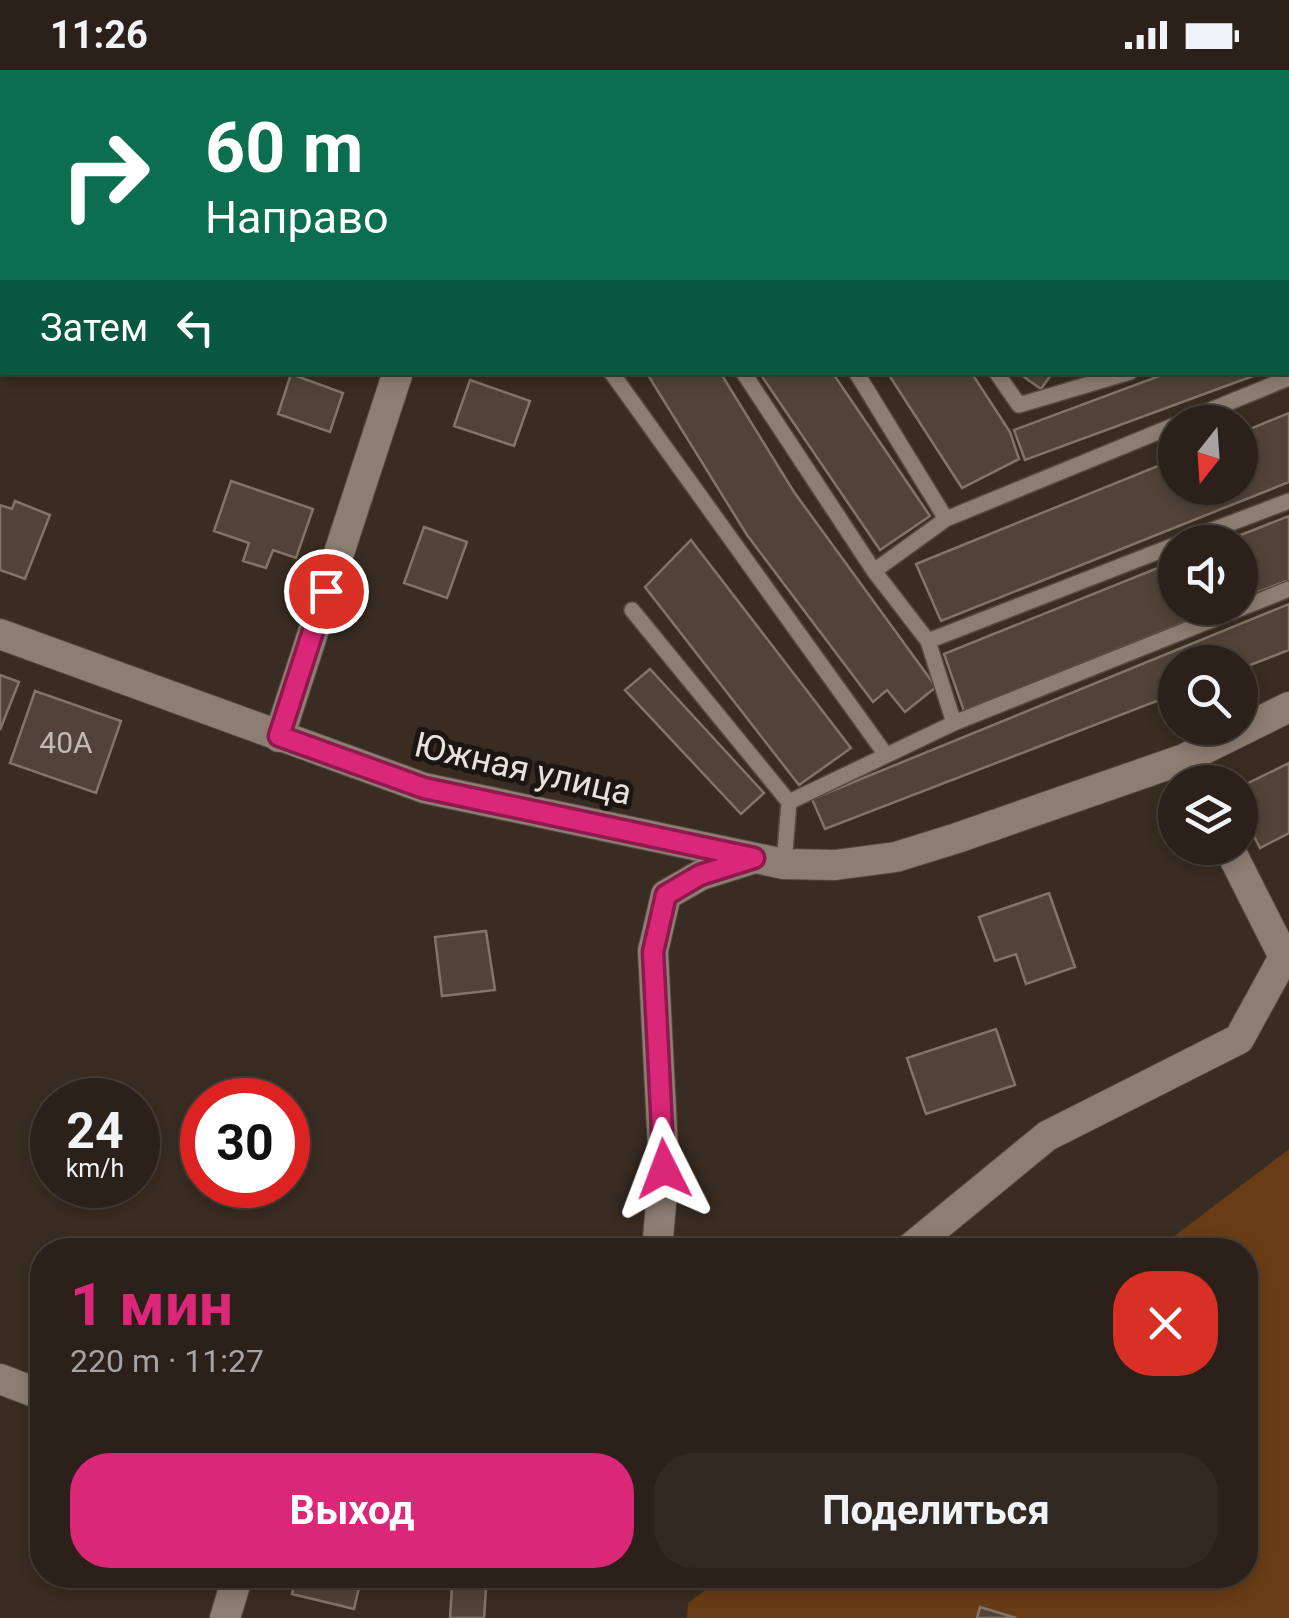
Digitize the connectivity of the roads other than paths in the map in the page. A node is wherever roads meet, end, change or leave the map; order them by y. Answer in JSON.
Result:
{"nodes":[{"id":1,"x":397,"y":375,"type":"edge"},
{"id":2,"x":613,"y":375,"type":"edge"},
{"id":3,"x":745,"y":375,"type":"edge"},
{"id":4,"x":858,"y":375,"type":"edge"},
{"id":5,"x":998,"y":375,"type":"edge"},
{"id":6,"x":1085,"y":375,"type":"edge"},
{"id":7,"x":1120,"y":375,"type":"edge"},
{"id":8,"x":1289,"y":378,"type":"edge"},
{"id":9,"x":1077,"y":388,"type":"junction"},
{"id":10,"x":1224,"y":405,"type":"edge"},
{"id":11,"x":1158,"y":432,"type":"edge"},
{"id":12,"x":1289,"y":500,"type":"edge"},
{"id":13,"x":946,"y":519,"type":"junction"},
{"id":14,"x":1226,"y":525,"type":"edge"},
{"id":15,"x":1158,"y":552,"type":"edge"},
{"id":16,"x":874,"y":571,"type":"junction"},
{"id":17,"x":1289,"y":589,"type":"edge"},
{"id":18,"x":632,"y":610,"type":"dead end"},
{"id":19,"x":0,"y":634,"type":"edge"},
{"id":20,"x":928,"y":641,"type":"junction"},
{"id":21,"x":1289,"y":706,"type":"edge"},
{"id":22,"x":954,"y":724,"type":"junction"},
{"id":23,"x":279,"y":736,"type":"junction"},
{"id":24,"x":886,"y":755,"type":"junction"},
{"id":25,"x":1199,"y":765,"type":"edge"},
{"id":26,"x":1158,"y":780,"type":"edge"},
{"id":27,"x":789,"y":802,"type":"junction"},
{"id":28,"x":769,"y":861,"type":"junction"},
{"id":29,"x":1237,"y":865,"type":"edge"},
{"id":30,"x":658,"y":1238,"type":"edge"},
{"id":31,"x":923,"y":1238,"type":"edge"},
{"id":32,"x":0,"y":1380,"type":"edge"},
{"id":33,"x":30,"y":1391,"type":"edge"},
{"id":34,"x":234,"y":1588,"type":"edge"},
{"id":35,"x":225,"y":1618,"type":"edge"}],
"edges":[{"from":1,"to":23,"type":"street"},
{"from":2,"to":24,"type":"lane"},
{"from":3,"to":16,"type":"lane"},
{"from":4,"to":13,"type":"lane"},
{"from":5,"to":9,"type":"lane"},
{"from":6,"to":9,"type":"lane"},
{"from":7,"to":9,"type":"lane"},
{"from":8,"to":10,"type":"lane"},
{"from":11,"to":13,"type":"lane"},
{"from":12,"to":14,"type":"lane"},
{"from":13,"to":16,"type":"lane"},
{"from":15,"to":20,"type":"lane"},
{"from":16,"to":20,"type":"lane"},
{"from":17,"to":22,"type":"lane"},
{"from":18,"to":27,"type":"lane"},
{"from":19,"to":23,"type":"street","name":"Южная улица"},
{"from":20,"to":22,"type":"lane"},
{"from":21,"to":25,"type":"street"},
{"from":22,"to":24,"type":"lane"},
{"from":23,"to":28,"type":"street","name":"Южная улица"},
{"from":24,"to":27,"type":"lane"},
{"from":26,"to":28,"type":"street"},
{"from":27,"to":28,"type":"lane"},
{"from":28,"to":30,"type":"street"},
{"from":29,"to":31,"type":"street"},
{"from":32,"to":33,"type":"street"},
{"from":34,"to":35,"type":"street"}]}
